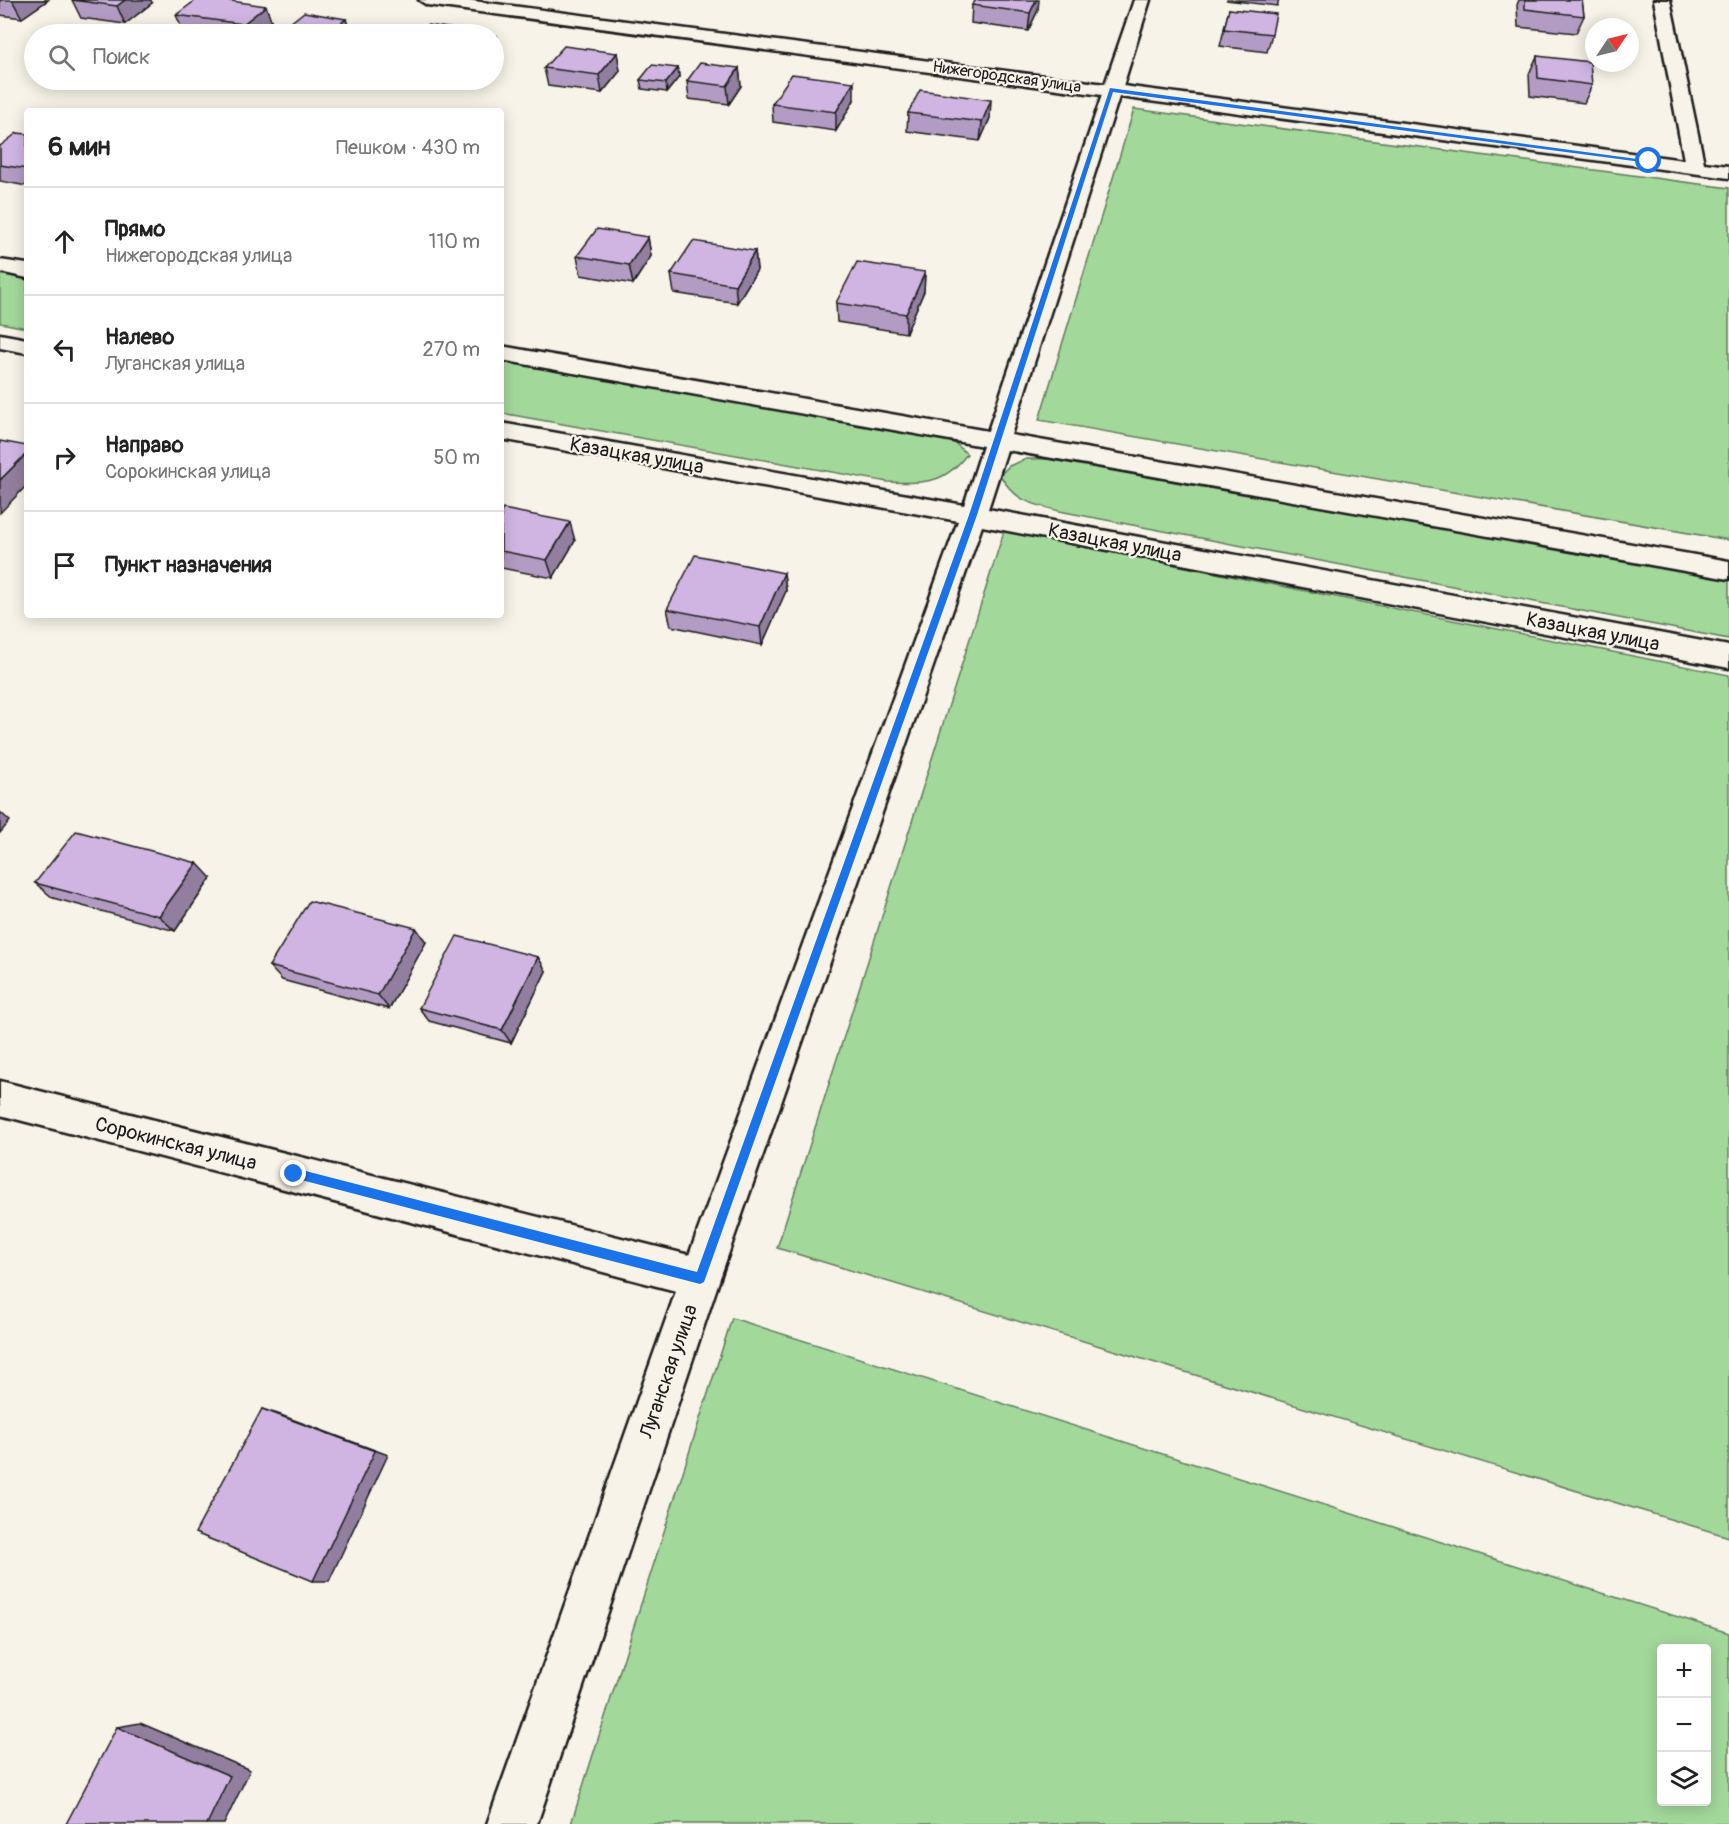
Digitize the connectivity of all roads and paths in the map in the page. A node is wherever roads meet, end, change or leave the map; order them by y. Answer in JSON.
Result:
{"nodes":[{"id":1,"x":427,"y":0,"type":"edge"},
{"id":2,"x":1142,"y":0,"type":"edge"},
{"id":3,"x":1662,"y":0,"type":"edge"},
{"id":4,"x":609,"y":7,"type":"dead end"},
{"id":5,"x":596,"y":21,"type":"junction"},
{"id":6,"x":1110,"y":90,"type":"junction"},
{"id":7,"x":1695,"y":168,"type":"junction"},
{"id":8,"x":1729,"y":172,"type":"edge"},
{"id":9,"x":0,"y":266,"type":"edge"},
{"id":10,"x":24,"y":270,"type":"edge"},
{"id":11,"x":0,"y":341,"type":"edge"},
{"id":12,"x":24,"y":345,"type":"edge"},
{"id":13,"x":504,"y":354,"type":"edge"},
{"id":14,"x":504,"y":431,"type":"edge"},
{"id":15,"x":998,"y":440,"type":"junction"},
{"id":16,"x":973,"y":515,"type":"junction"},
{"id":17,"x":1729,"y":570,"type":"edge"},
{"id":18,"x":1729,"y":657,"type":"edge"},
{"id":19,"x":0,"y":1098,"type":"edge"},
{"id":20,"x":700,"y":1278,"type":"junction"},
{"id":21,"x":512,"y":1824,"type":"edge"}],
"edges":[{"from":1,"to":5,"type":"street","name":"Нижегородская улица"},
{"from":2,"to":6,"type":"street","name":"Луганская улица"},
{"from":3,"to":7,"type":"street"},
{"from":4,"to":5,"type":"street"},
{"from":5,"to":6,"type":"street","name":"Нижегородская улица"},
{"from":6,"to":7,"type":"street","name":"Нижегородская улица"},
{"from":6,"to":15,"type":"street","name":"Луганская улица"},
{"from":7,"to":8,"type":"street","name":"Нижегородская улица"},
{"from":9,"to":10,"type":"street"},
{"from":11,"to":12,"type":"street"},
{"from":13,"to":15,"type":"street"},
{"from":14,"to":16,"type":"street","name":"Казацкая улица"},
{"from":15,"to":16,"type":"street","name":"Луганская улица"},
{"from":15,"to":17,"type":"street"},
{"from":16,"to":18,"type":"street","name":"Казацкая улица"},
{"from":16,"to":20,"type":"street","name":"Луганская улица"},
{"from":19,"to":20,"type":"street","name":"Сорокинская улица"},
{"from":20,"to":21,"type":"street","name":"Луганская улица"}]}
